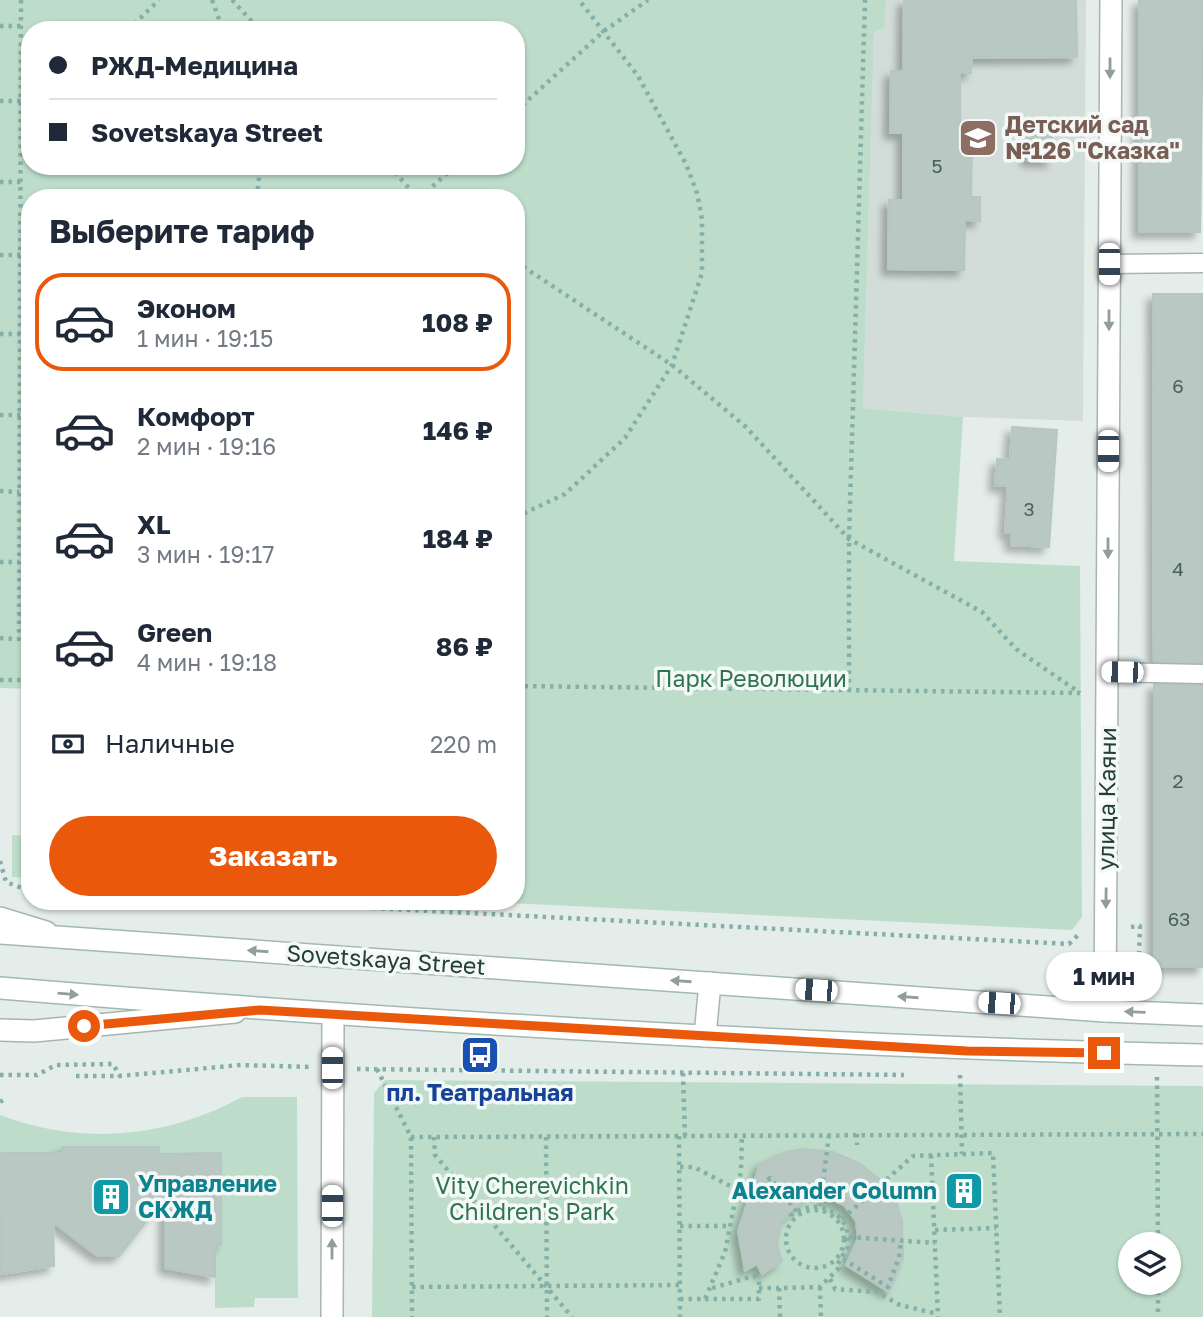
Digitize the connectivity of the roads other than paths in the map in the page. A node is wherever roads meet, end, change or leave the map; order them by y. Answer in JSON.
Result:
{"nodes":[{"id":1,"x":1111,"y":0,"type":"edge"},
{"id":2,"x":1203,"y":263,"type":"edge"},
{"id":3,"x":1109,"y":264,"type":"junction"},
{"id":4,"x":1203,"y":674,"type":"edge"},
{"id":5,"x":1108,"y":682,"type":"junction"},
{"id":6,"x":0,"y":918,"type":"edge"},
{"id":7,"x":0,"y":933,"type":"edge"},
{"id":8,"x":61,"y":937,"type":"junction"},
{"id":9,"x":710,"y":983,"type":"junction"},
{"id":10,"x":0,"y":988,"type":"edge"},
{"id":11,"x":260,"y":1010,"type":"junction"},
{"id":12,"x":1105,"y":1011,"type":"junction"},
{"id":13,"x":333,"y":1014,"type":"junction"},
{"id":14,"x":1203,"y":1015,"type":"edge"},
{"id":15,"x":0,"y":1030,"type":"edge"},
{"id":16,"x":705,"y":1036,"type":"junction"},
{"id":17,"x":1203,"y":1055,"type":"edge"},
{"id":18,"x":332,"y":1317,"type":"edge"}],
"edges":[{"from":1,"to":3,"type":"main road","name":"улица Каяни","one_way":true},
{"from":2,"to":3,"type":"lane"},
{"from":3,"to":5,"type":"main road","name":"улица Каяни","one_way":true},
{"from":4,"to":5,"type":"lane"},
{"from":5,"to":12,"type":"main road","name":"улица Каяни","one_way":true},
{"from":6,"to":8,"type":"main road"},
{"from":7,"to":8,"type":"main road"},
{"from":9,"to":8,"type":"main road","name":"Sovetskaya Street","one_way":true},
{"from":12,"to":9,"type":"main road","name":"Sovetskaya Street","one_way":true},
{"from":9,"to":16,"type":"main road"},
{"from":10,"to":11,"type":"main road","one_way":true},
{"from":11,"to":13,"type":"main road"},
{"from":11,"to":15,"type":"main road"},
{"from":14,"to":12,"type":"main road","name":"Sovetskaya Street","one_way":true},
{"from":13,"to":16,"type":"main road"},
{"from":18,"to":13,"type":"main road","one_way":true},
{"from":16,"to":17,"type":"main road"}]}
